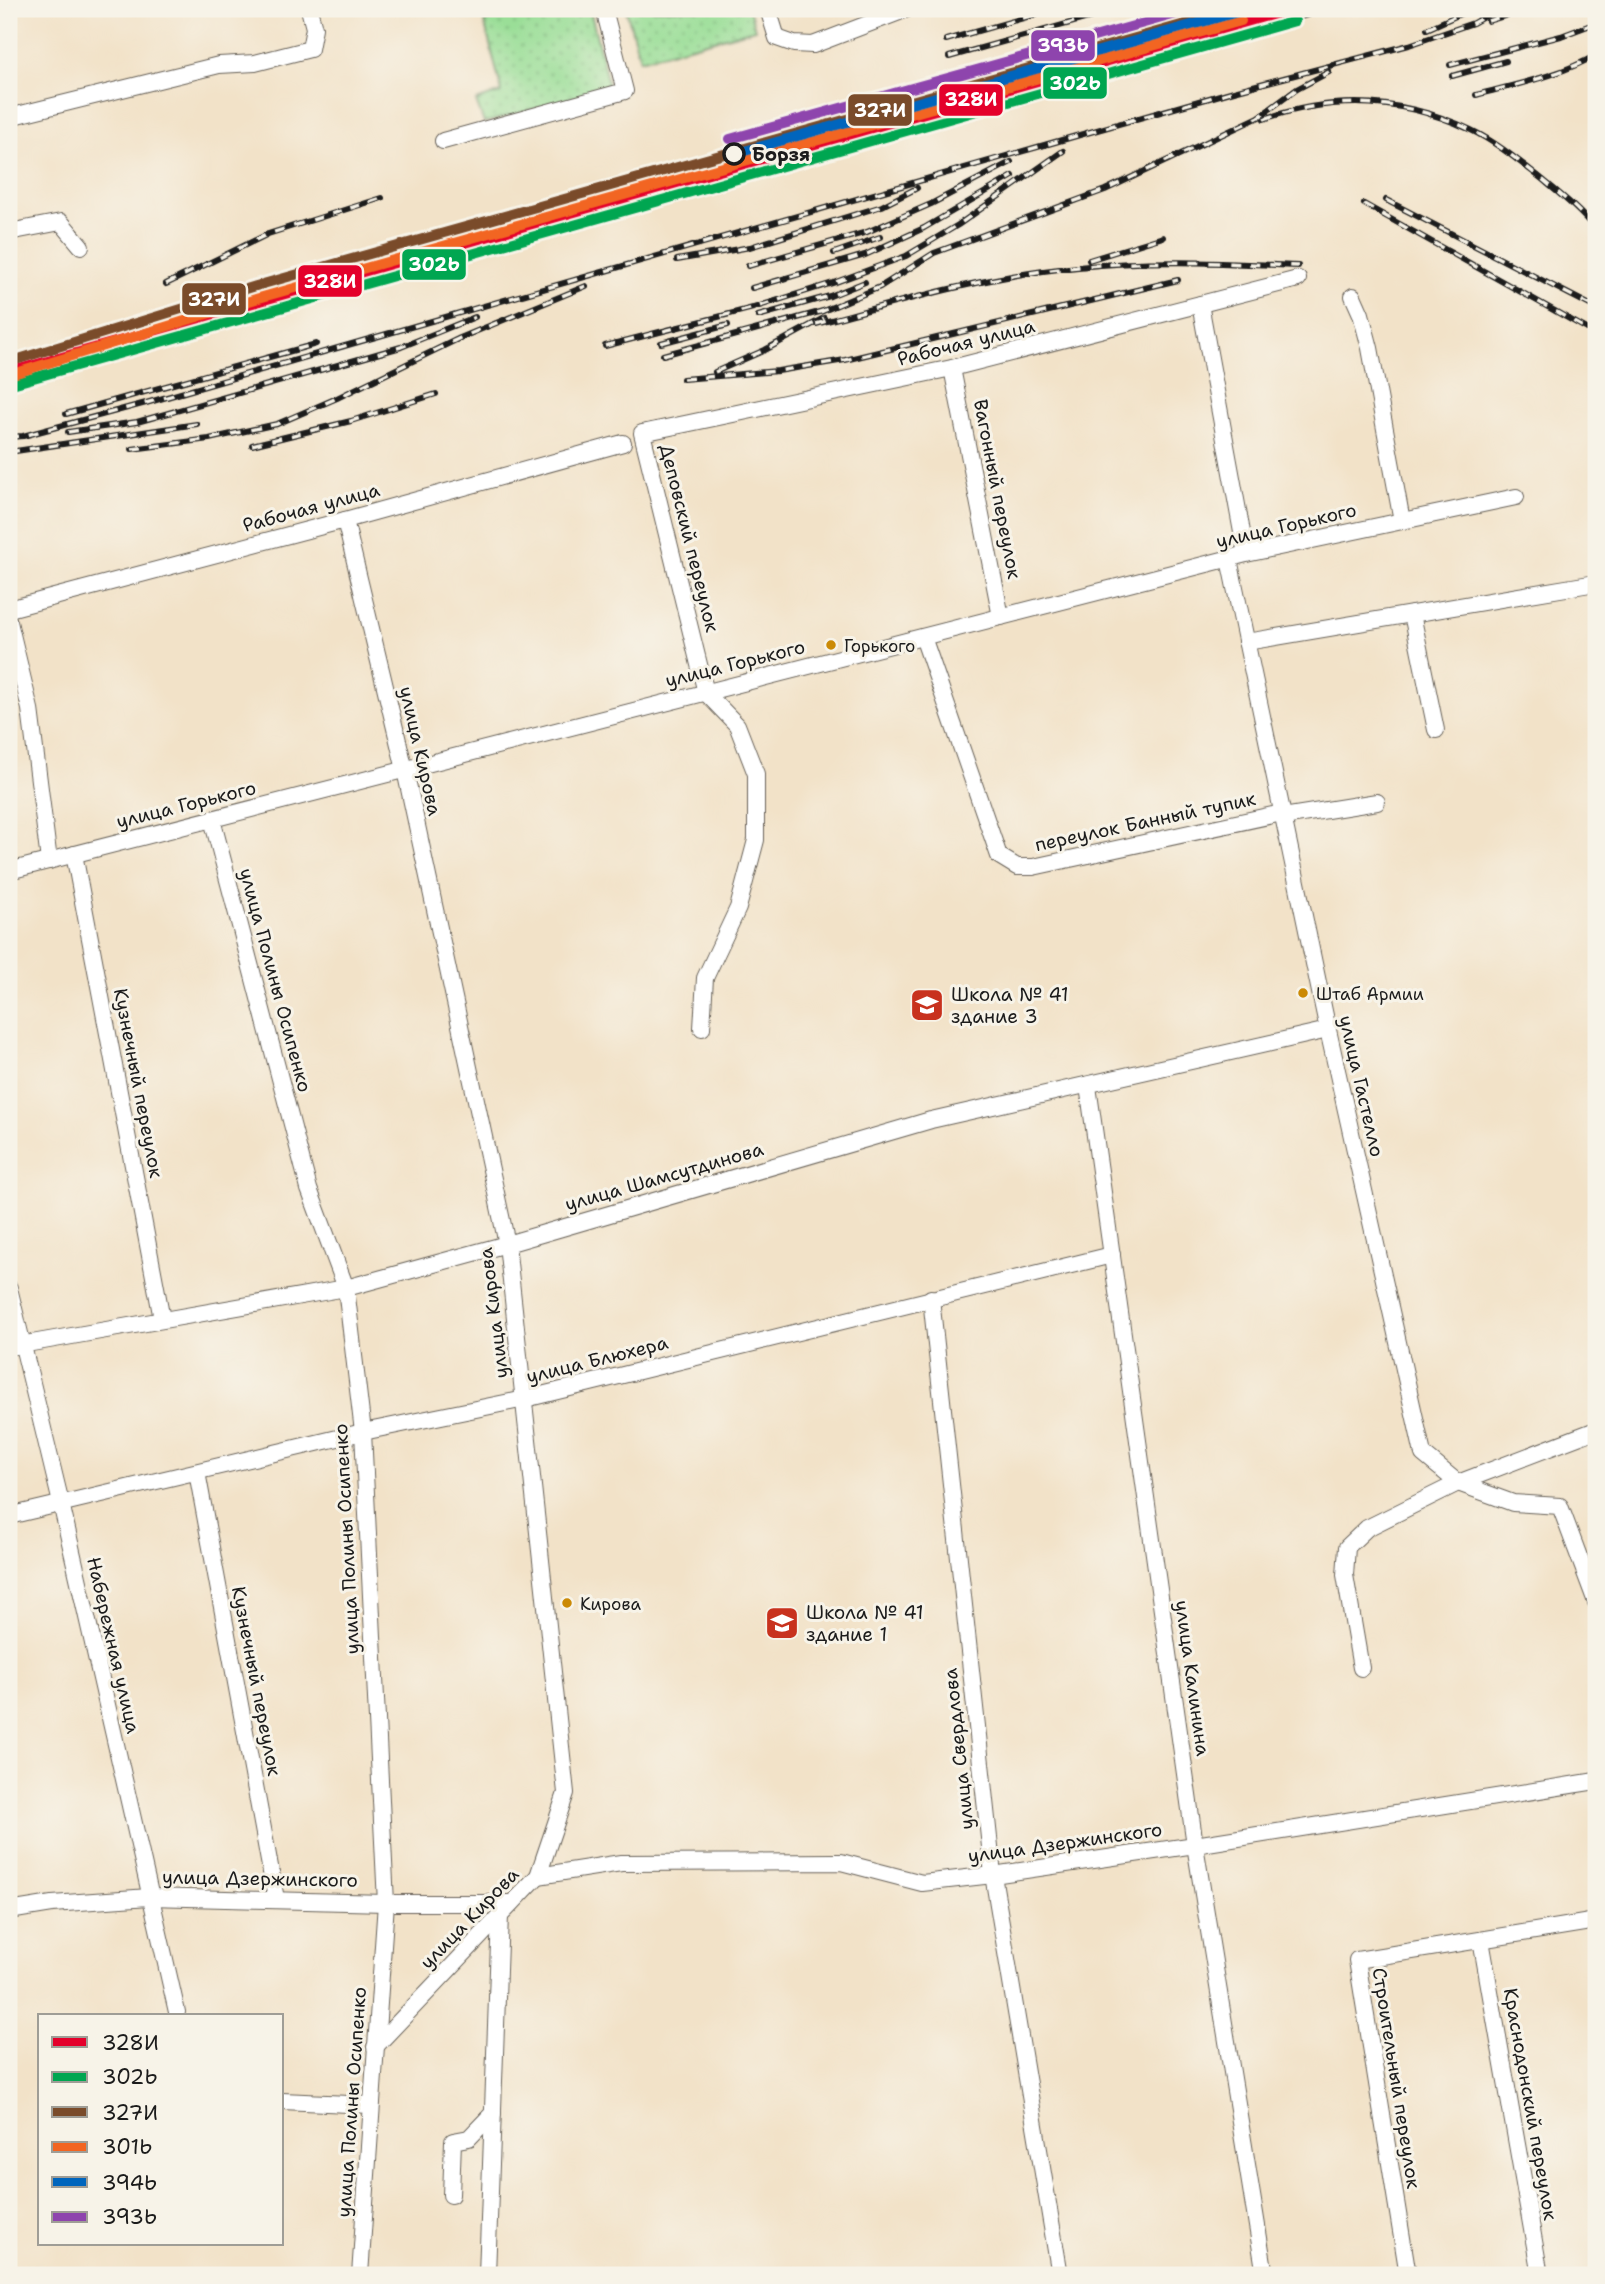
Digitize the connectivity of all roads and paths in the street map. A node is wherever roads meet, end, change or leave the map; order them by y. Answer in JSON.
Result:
{"nodes":[{"id":1,"x":309,"y":9,"type":"edge"},
{"id":2,"x":604,"y":9,"type":"edge"},
{"id":3,"x":768,"y":9,"type":"edge"},
{"id":4,"x":908,"y":9,"type":"edge"},
{"id":5,"x":9,"y":117,"type":"edge"},
{"id":6,"x":443,"y":141,"type":"dead end"},
{"id":7,"x":9,"y":232,"type":"edge"},
{"id":8,"x":81,"y":246,"type":"dead end"},
{"id":9,"x":1298,"y":279,"type":"dead end"},
{"id":10,"x":1353,"y":296,"type":"dead end"},
{"id":11,"x":1200,"y":304,"type":"junction"},
{"id":12,"x":953,"y":368,"type":"junction"},
{"id":13,"x":642,"y":433,"type":"joint"},
{"id":14,"x":622,"y":443,"type":"dead end"},
{"id":15,"x":1516,"y":497,"type":"dead end"},
{"id":16,"x":345,"y":520,"type":"junction"},
{"id":17,"x":1402,"y":521,"type":"junction"},
{"id":18,"x":1246,"y":554,"type":"junction"},
{"id":19,"x":1229,"y":559,"type":"junction"},
{"id":20,"x":1596,"y":583,"type":"edge"},
{"id":21,"x":9,"y":608,"type":"edge"},
{"id":22,"x":1412,"y":614,"type":"junction"},
{"id":23,"x":1002,"y":617,"type":"junction"},
{"id":24,"x":9,"y":622,"type":"edge"},
{"id":25,"x":923,"y":637,"type":"junction"},
{"id":26,"x":1246,"y":642,"type":"junction"},
{"id":27,"x":706,"y":692,"type":"junction"},
{"id":28,"x":1436,"y":730,"type":"dead end"},
{"id":29,"x":405,"y":770,"type":"junction"},
{"id":30,"x":1377,"y":802,"type":"dead end"},
{"id":31,"x":1282,"y":815,"type":"junction"},
{"id":32,"x":212,"y":819,"type":"junction"},
{"id":33,"x":74,"y":854,"type":"junction"},
{"id":34,"x":49,"y":861,"type":"junction"},
{"id":35,"x":9,"y":871,"type":"edge"},
{"id":36,"x":702,"y":1028,"type":"dead end"},
{"id":37,"x":1328,"y":1030,"type":"junction"},
{"id":38,"x":1088,"y":1086,"type":"junction"},
{"id":39,"x":507,"y":1244,"type":"junction"},
{"id":40,"x":1112,"y":1255,"type":"junction"},
{"id":41,"x":9,"y":1288,"type":"edge"},
{"id":42,"x":346,"y":1288,"type":"junction"},
{"id":43,"x":931,"y":1298,"type":"junction"},
{"id":44,"x":162,"y":1319,"type":"junction"},
{"id":45,"x":16,"y":1345,"type":"edge"},
{"id":46,"x":525,"y":1399,"type":"junction"},
{"id":47,"x":1596,"y":1430,"type":"edge"},
{"id":48,"x":363,"y":1432,"type":"junction"},
{"id":49,"x":197,"y":1472,"type":"junction"},
{"id":50,"x":1458,"y":1483,"type":"junction"},
{"id":51,"x":61,"y":1503,"type":"junction"},
{"id":52,"x":9,"y":1516,"type":"edge"},
{"id":53,"x":1596,"y":1602,"type":"edge"},
{"id":54,"x":1362,"y":1668,"type":"dead end"},
{"id":55,"x":1596,"y":1781,"type":"edge"},
{"id":56,"x":1195,"y":1845,"type":"junction"},
{"id":57,"x":993,"y":1875,"type":"junction"},
{"id":58,"x":538,"y":1876,"type":"junction"},
{"id":59,"x":149,"y":1897,"type":"junction"},
{"id":60,"x":276,"y":1899,"type":"junction"},
{"id":61,"x":386,"y":1903,"type":"junction"},
{"id":62,"x":512,"y":1903,"type":"junction"},
{"id":63,"x":9,"y":1911,"type":"edge"},
{"id":64,"x":500,"y":1915,"type":"junction"},
{"id":65,"x":1596,"y":1921,"type":"edge"},
{"id":66,"x":1481,"y":1940,"type":"junction"},
{"id":67,"x":177,"y":2012,"type":"dead end"},
{"id":68,"x":375,"y":2047,"type":"junction"},
{"id":69,"x":284,"y":2101,"type":"edge"},
{"id":70,"x":371,"y":2105,"type":"junction"},
{"id":71,"x":493,"y":2113,"type":"junction"},
{"id":72,"x":451,"y":2195,"type":"dead end"},
{"id":73,"x":360,"y":2275,"type":"edge"},
{"id":74,"x":487,"y":2275,"type":"edge"},
{"id":75,"x":1060,"y":2275,"type":"edge"},
{"id":76,"x":1265,"y":2275,"type":"edge"},
{"id":77,"x":1408,"y":2275,"type":"edge"},
{"id":78,"x":1540,"y":2275,"type":"edge"}],
"edges":[{"from":1,"to":5,"type":"street"},
{"from":2,"to":6,"type":"street"},
{"from":3,"to":4,"type":"street"},
{"from":7,"to":8,"type":"street"},
{"from":9,"to":11,"type":"street","name":"Рабочая улица"},
{"from":10,"to":17,"type":"street"},
{"from":11,"to":12,"type":"street","name":"Рабочая улица"},
{"from":11,"to":18,"type":"street"},
{"from":12,"to":13,"type":"street","name":"Рабочая улица"},
{"from":12,"to":23,"type":"street","name":"Вагонный переулок"},
{"from":13,"to":27,"type":"street","name":"Деповский переулок"},
{"from":14,"to":16,"type":"street","name":"Рабочая улица"},
{"from":15,"to":17,"type":"street","name":"улица Горького"},
{"from":16,"to":21,"type":"street","name":"Рабочая улица"},
{"from":16,"to":29,"type":"street","name":"улица Кирова"},
{"from":17,"to":18,"type":"street","name":"улица Горького"},
{"from":18,"to":19,"type":"street","name":"улица Горького"},
{"from":19,"to":23,"type":"street","name":"улица Горького"},
{"from":19,"to":26,"type":"street","name":"улица Гастелло"},
{"from":20,"to":22,"type":"street"},
{"from":22,"to":26,"type":"street"},
{"from":22,"to":28,"type":"street"},
{"from":23,"to":25,"type":"street","name":"улица Горького"},
{"from":24,"to":34,"type":"street"},
{"from":25,"to":27,"type":"street","name":"улица Горького"},
{"from":25,"to":31,"type":"street","name":"переулок Банный тупик"},
{"from":26,"to":31,"type":"street","name":"улица Гастелло"},
{"from":27,"to":29,"type":"street","name":"улица Горького"},
{"from":27,"to":36,"type":"street"},
{"from":29,"to":32,"type":"street","name":"улица Горького"},
{"from":29,"to":39,"type":"street","name":"улица Кирова"},
{"from":30,"to":31,"type":"street","name":"переулок Банный тупик"},
{"from":31,"to":37,"type":"street","name":"улица Гастелло"},
{"from":32,"to":33,"type":"street","name":"улица Горького"},
{"from":32,"to":42,"type":"street","name":"улица Полины Осипенко"},
{"from":33,"to":34,"type":"street","name":"улица Горького"},
{"from":33,"to":44,"type":"street","name":"Кузнечный переулок"},
{"from":34,"to":35,"type":"street","name":"улица Горького"},
{"from":37,"to":38,"type":"street","name":"улица Шамсутдинова"},
{"from":37,"to":50,"type":"street","name":"улица Гастелло"},
{"from":38,"to":39,"type":"street","name":"улица Шамсутдинова"},
{"from":38,"to":40,"type":"street","name":"улица Калинина"},
{"from":39,"to":42,"type":"street","name":"улица Шамсутдинова"},
{"from":39,"to":46,"type":"street","name":"улица Кирова"},
{"from":40,"to":43,"type":"street","name":"улица Блюхера"},
{"from":40,"to":56,"type":"street","name":"улица Калинина"},
{"from":41,"to":45,"type":"street","name":"Набережная улица"},
{"from":42,"to":44,"type":"street","name":"улица Шамсутдинова"},
{"from":42,"to":48,"type":"street","name":"улица Полины Осипенко"},
{"from":43,"to":46,"type":"street","name":"улица Блюхера"},
{"from":43,"to":57,"type":"street","name":"улица Свердлова"},
{"from":44,"to":45,"type":"street","name":"улица Шамсутдинова"},
{"from":45,"to":51,"type":"street","name":"Набережная улица"},
{"from":46,"to":48,"type":"street","name":"улица Блюхера"},
{"from":46,"to":58,"type":"street","name":"улица Кирова"},
{"from":47,"to":50,"type":"street"},
{"from":48,"to":49,"type":"street","name":"улица Блюхера"},
{"from":48,"to":61,"type":"street","name":"улица Полины Осипенко"},
{"from":49,"to":51,"type":"street","name":"улица Блюхера"},
{"from":49,"to":60,"type":"street","name":"Кузнечный переулок"},
{"from":50,"to":53,"type":"street","name":"улица Гастелло"},
{"from":50,"to":54,"type":"street"},
{"from":51,"to":52,"type":"street","name":"улица Блюхера"},
{"from":51,"to":59,"type":"street","name":"Набережная улица"},
{"from":55,"to":56,"type":"street","name":"улица Дзержинского"},
{"from":56,"to":57,"type":"street","name":"улица Дзержинского"},
{"from":56,"to":76,"type":"street","name":"улица Калинина"},
{"from":57,"to":58,"type":"street","name":"улица Дзержинского"},
{"from":57,"to":75,"type":"street","name":"улица Свердлова"},
{"from":58,"to":62,"type":"street","name":"улица Кирова"},
{"from":59,"to":60,"type":"street","name":"улица Дзержинского"},
{"from":59,"to":63,"type":"street","name":"улица Дзержинского"},
{"from":59,"to":67,"type":"street","name":"Набережная улица"},
{"from":60,"to":61,"type":"street","name":"улица Дзержинского"},
{"from":61,"to":62,"type":"street","name":"улица Дзержинского"},
{"from":61,"to":68,"type":"street","name":"улица Полины Осипенко"},
{"from":62,"to":64,"type":"street","name":"улица Кирова"},
{"from":64,"to":68,"type":"street","name":"улица Кирова"},
{"from":64,"to":71,"type":"street"},
{"from":65,"to":66,"type":"street","name":"Строительный переулок"},
{"from":66,"to":77,"type":"street","name":"Строительный переулок"},
{"from":66,"to":78,"type":"street","name":"Краснодонский переулок"},
{"from":68,"to":70,"type":"street","name":"улица Полины Осипенко"},
{"from":69,"to":70,"type":"street"},
{"from":70,"to":73,"type":"street","name":"улица Полины Осипенко"},
{"from":71,"to":72,"type":"street"},
{"from":71,"to":74,"type":"street"}]}
